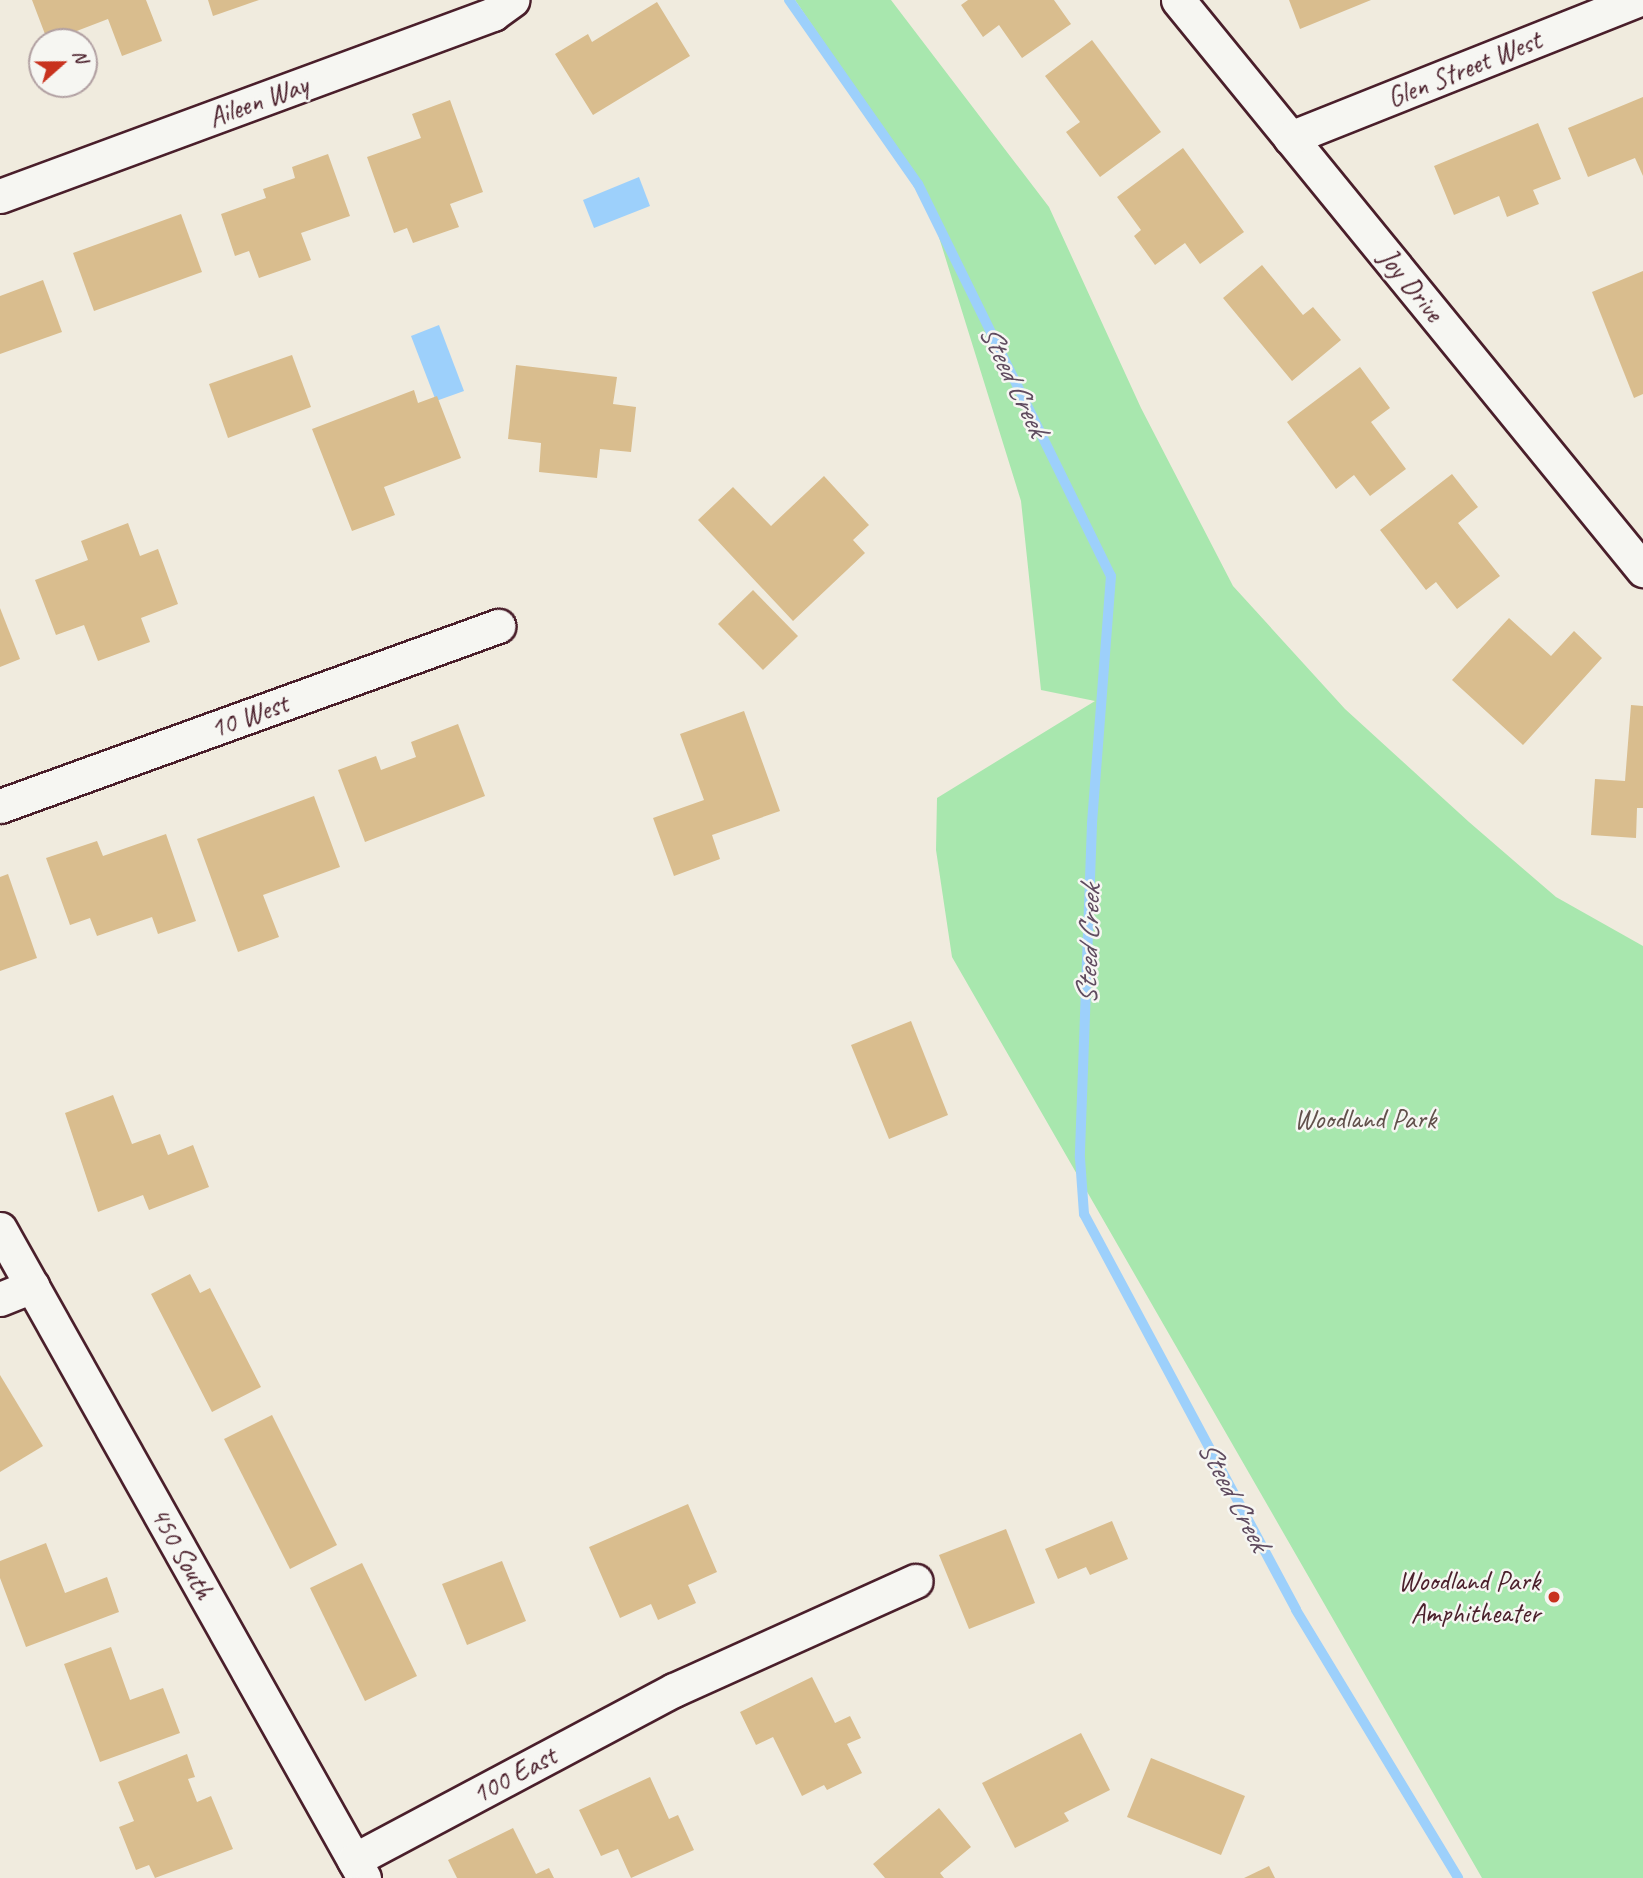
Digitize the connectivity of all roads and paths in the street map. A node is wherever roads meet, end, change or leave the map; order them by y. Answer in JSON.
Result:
{"nodes":[{"id":1,"x":512,"y":0,"type":"edge"},
{"id":2,"x":1178,"y":0,"type":"edge"},
{"id":3,"x":1637,"y":0,"type":"edge"},
{"id":4,"x":1290,"y":138,"type":"junction"},
{"id":5,"x":0,"y":196,"type":"edge"},
{"id":6,"x":1643,"y":570,"type":"edge"},
{"id":7,"x":498,"y":625,"type":"dead end"},
{"id":8,"x":0,"y":806,"type":"edge"},
{"id":9,"x":0,"y":1228,"type":"edge"},
{"id":10,"x":33,"y":1286,"type":"junction"},
{"id":11,"x":0,"y":1299,"type":"edge"},
{"id":12,"x":915,"y":1581,"type":"dead end"},
{"id":13,"x":359,"y":1869,"type":"edge"}],
"edges":[{"from":1,"to":5,"type":"street","name":"Aileen Way"},
{"from":2,"to":4,"type":"street","name":"Joy Drive"},
{"from":3,"to":4,"type":"street","name":"Glen Street West"},
{"from":4,"to":6,"type":"street","name":"Joy Drive"},
{"from":7,"to":8,"type":"street","name":"10 West"},
{"from":9,"to":10,"type":"street","name":"450 South"},
{"from":10,"to":11,"type":"street"},
{"from":10,"to":13,"type":"street","name":"450 South"},
{"from":12,"to":13,"type":"street","name":"100 East"}]}
